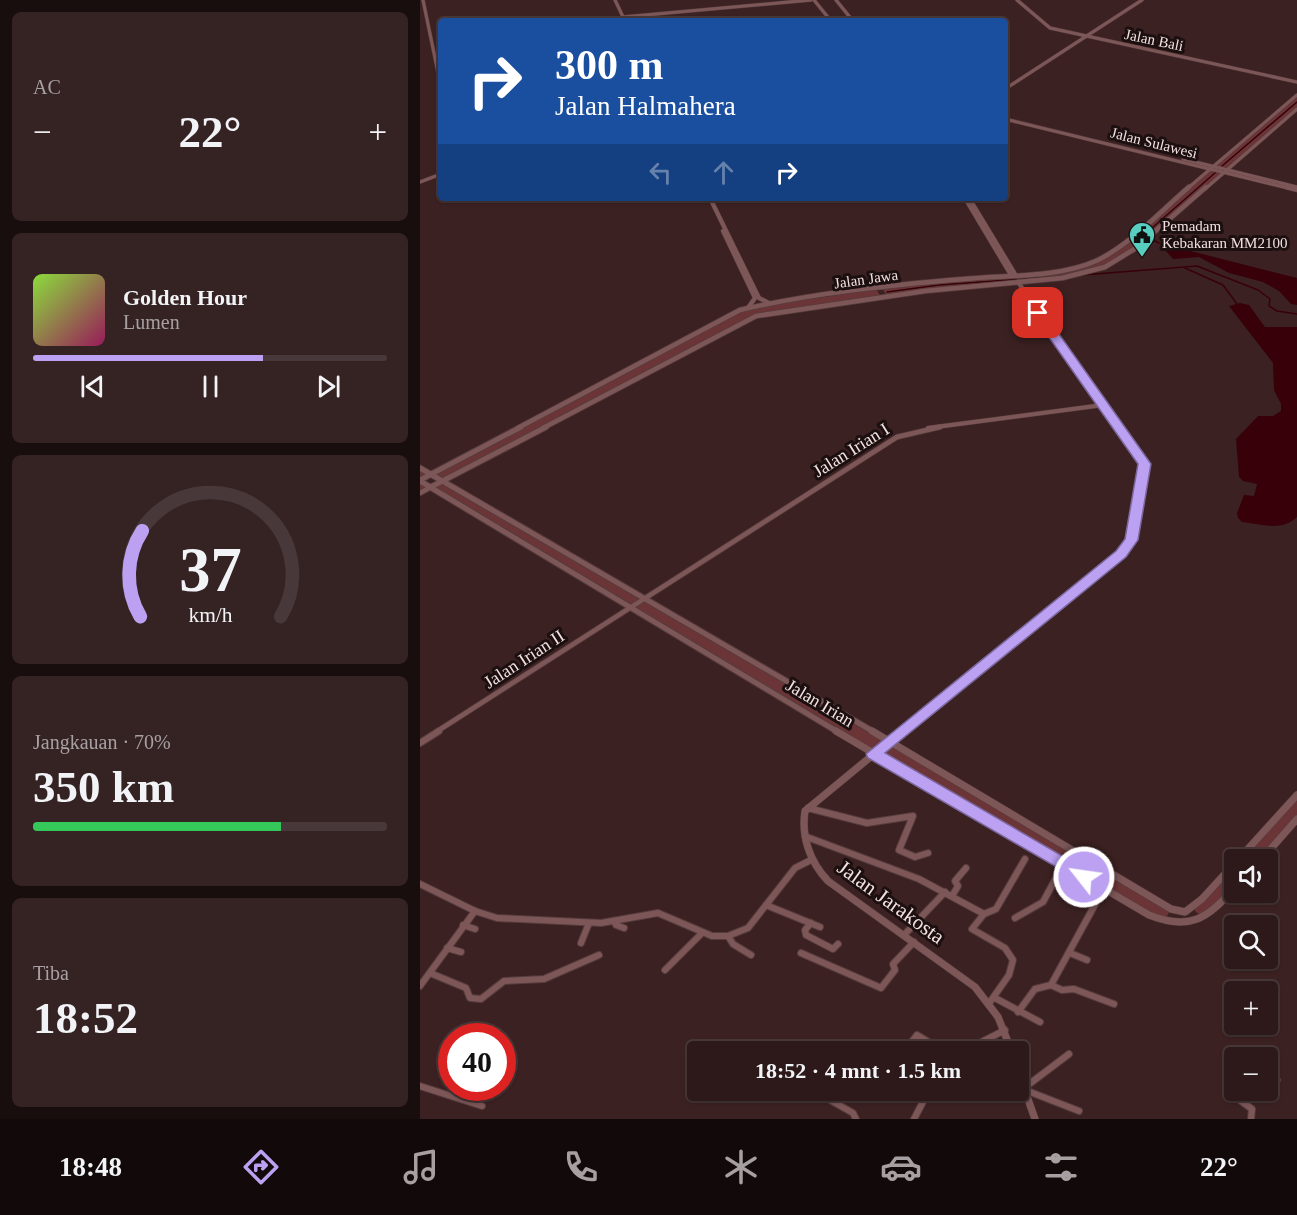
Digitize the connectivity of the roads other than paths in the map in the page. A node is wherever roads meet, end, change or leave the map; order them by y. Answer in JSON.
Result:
{"nodes":[{"id":1,"x":423,"y":0,"type":"edge"},
{"id":2,"x":615,"y":0,"type":"edge"},
{"id":3,"x":812,"y":0,"type":"edge"},
{"id":4,"x":836,"y":0,"type":"edge"},
{"id":5,"x":1017,"y":0,"type":"edge"},
{"id":6,"x":1142,"y":0,"type":"edge"},
{"id":7,"x":624,"y":18,"type":"edge"},
{"id":8,"x":634,"y":18,"type":"edge"},
{"id":9,"x":828,"y":18,"type":"edge"},
{"id":10,"x":851,"y":18,"type":"edge"},
{"id":11,"x":1085,"y":36,"type":"junction"},
{"id":12,"x":438,"y":72,"type":"edge"},
{"id":13,"x":1297,"y":82,"type":"edge"},
{"id":14,"x":1008,"y":87,"type":"edge"},
{"id":15,"x":1297,"y":94,"type":"edge"},
{"id":16,"x":1297,"y":108,"type":"edge"},
{"id":17,"x":1008,"y":119,"type":"edge"},
{"id":18,"x":1213,"y":168,"type":"junction"},
{"id":19,"x":1224,"y":171,"type":"junction"},
{"id":20,"x":438,"y":175,"type":"edge"},
{"id":21,"x":420,"y":182,"type":"edge"},
{"id":22,"x":1297,"y":189,"type":"edge"},
{"id":23,"x":709,"y":201,"type":"edge"},
{"id":24,"x":969,"y":201,"type":"edge"},
{"id":25,"x":1132,"y":235,"type":"junction"},
{"id":26,"x":1147,"y":239,"type":"junction"},
{"id":27,"x":1110,"y":253,"type":"junction"},
{"id":28,"x":1124,"y":258,"type":"junction"},
{"id":29,"x":1013,"y":275,"type":"junction"},
{"id":30,"x":1018,"y":282,"type":"junction"},
{"id":31,"x":753,"y":291,"type":"junction"},
{"id":32,"x":770,"y":303,"type":"junction"},
{"id":33,"x":748,"y":308,"type":"junction"},
{"id":34,"x":571,"y":401,"type":"junction"},
{"id":35,"x":1103,"y":405,"type":"junction"},
{"id":36,"x":581,"y":408,"type":"junction"},
{"id":37,"x":420,"y":468,"type":"edge"},
{"id":38,"x":431,"y":474,"type":"junction"},
{"id":39,"x":420,"y":481,"type":"edge"},
{"id":40,"x":443,"y":481,"type":"junction"},
{"id":41,"x":431,"y":487,"type":"junction"},
{"id":42,"x":420,"y":493,"type":"edge"},
{"id":43,"x":644,"y":599,"type":"junction"},
{"id":44,"x":629,"y":608,"type":"junction"},
{"id":45,"x":889,"y":741,"type":"junction"},
{"id":46,"x":420,"y":743,"type":"edge"},
{"id":47,"x":874,"y":754,"type":"junction"},
{"id":48,"x":1297,"y":795,"type":"edge"},
{"id":49,"x":808,"y":808,"type":"junction"},
{"id":50,"x":1297,"y":819,"type":"edge"},
{"id":51,"x":807,"y":837,"type":"junction"},
{"id":52,"x":1248,"y":849,"type":"edge"},
{"id":53,"x":1271,"y":849,"type":"edge"},
{"id":54,"x":928,"y":853,"type":"dead end"},
{"id":55,"x":1024,"y":859,"type":"dead end"},
{"id":56,"x":811,"y":860,"type":"junction"},
{"id":57,"x":1063,"y":865,"type":"junction"},
{"id":58,"x":966,"y":868,"type":"dead end"},
{"id":59,"x":1224,"y":875,"type":"edge"},
{"id":60,"x":420,"y":884,"type":"edge"},
{"id":61,"x":1104,"y":888,"type":"junction"},
{"id":62,"x":945,"y":892,"type":"junction"},
{"id":63,"x":952,"y":896,"type":"junction"},
{"id":64,"x":1224,"y":900,"type":"edge"},
{"id":65,"x":766,"y":905,"type":"junction"},
{"id":66,"x":1166,"y":906,"type":"junction"},
{"id":67,"x":1196,"y":906,"type":"junction"},
{"id":68,"x":474,"y":911,"type":"junction"},
{"id":69,"x":984,"y":914,"type":"junction"},
{"id":70,"x":1212,"y":914,"type":"junction"},
{"id":71,"x":1015,"y":918,"type":"dead end"},
{"id":72,"x":1158,"y":919,"type":"junction"},
{"id":73,"x":614,"y":921,"type":"junction"},
{"id":74,"x":589,"y":923,"type":"junction"},
{"id":75,"x":811,"y":923,"type":"junction"},
{"id":76,"x":464,"y":925,"type":"junction"},
{"id":77,"x":820,"y":927,"type":"dead end"},
{"id":78,"x":624,"y":928,"type":"dead end"},
{"id":79,"x":475,"y":930,"type":"dead end"},
{"id":80,"x":702,"y":933,"type":"junction"},
{"id":81,"x":905,"y":934,"type":"junction"},
{"id":82,"x":728,"y":936,"type":"junction"},
{"id":83,"x":915,"y":941,"type":"junction"},
{"id":84,"x":581,"y":943,"type":"dead end"},
{"id":85,"x":838,"y":944,"type":"dead end"},
{"id":86,"x":447,"y":948,"type":"junction"},
{"id":87,"x":461,"y":952,"type":"dead end"},
{"id":88,"x":801,"y":953,"type":"dead end"},
{"id":89,"x":1071,"y":953,"type":"junction"},
{"id":90,"x":599,"y":955,"type":"dead end"},
{"id":91,"x":751,"y":955,"type":"dead end"},
{"id":92,"x":1087,"y":960,"type":"dead end"},
{"id":93,"x":665,"y":970,"type":"dead end"},
{"id":94,"x":430,"y":973,"type":"junction"},
{"id":95,"x":1051,"y":985,"type":"junction"},
{"id":96,"x":420,"y":986,"type":"edge"},
{"id":97,"x":992,"y":1000,"type":"junction"},
{"id":98,"x":1114,"y":1004,"type":"dead end"},
{"id":99,"x":1018,"y":1012,"type":"junction"},
{"id":100,"x":1040,"y":1022,"type":"dead end"},
{"id":101,"x":1005,"y":1030,"type":"junction"},
{"id":102,"x":912,"y":1041,"type":"edge"},
{"id":103,"x":930,"y":1041,"type":"edge"},
{"id":104,"x":984,"y":1041,"type":"edge"},
{"id":105,"x":1008,"y":1041,"type":"edge"},
{"id":106,"x":1069,"y":1054,"type":"dead end"},
{"id":107,"x":1029,"y":1085,"type":"edge"},
{"id":108,"x":420,"y":1086,"type":"edge"},
{"id":109,"x":1029,"y":1091,"type":"edge"},
{"id":110,"x":832,"y":1101,"type":"edge"},
{"id":111,"x":923,"y":1101,"type":"edge"},
{"id":112,"x":1028,"y":1101,"type":"edge"},
{"id":113,"x":1241,"y":1101,"type":"edge"},
{"id":114,"x":482,"y":1106,"type":"dead end"},
{"id":115,"x":1079,"y":1111,"type":"dead end"},
{"id":116,"x":856,"y":1119,"type":"edge"},
{"id":117,"x":914,"y":1119,"type":"edge"},
{"id":118,"x":1035,"y":1119,"type":"edge"},
{"id":119,"x":1251,"y":1119,"type":"edge"}],
"edges":[{"from":1,"to":12,"type":"street"},
{"from":2,"to":7,"type":"street"},
{"from":3,"to":8,"type":"street"},
{"from":3,"to":9,"type":"street"},
{"from":4,"to":10,"type":"street"},
{"from":5,"to":11,"type":"street","name":"Jalan Bali"},
{"from":6,"to":11,"type":"street"},
{"from":11,"to":13,"type":"street","name":"Jalan Bali"},
{"from":11,"to":14,"type":"street"},
{"from":15,"to":18,"type":"street","name":"Jalan Jawa"},
{"from":16,"to":19,"type":"street","name":"Jalan Jawa"},
{"from":17,"to":18,"type":"street","name":"Jalan Sulawesi"},
{"from":18,"to":19,"type":"street","name":"Jalan Sulawesi"},
{"from":18,"to":25,"type":"street","name":"Jalan Jawa"},
{"from":19,"to":22,"type":"street","name":"Jalan Sulawesi"},
{"from":19,"to":26,"type":"street","name":"Jalan Jawa"},
{"from":20,"to":21,"type":"street"},
{"from":23,"to":31,"type":"street"},
{"from":24,"to":29,"type":"street"},
{"from":25,"to":26,"type":"street"},
{"from":25,"to":27,"type":"street","name":"Jalan Jawa"},
{"from":26,"to":28,"type":"street","name":"Jalan Jawa"},
{"from":27,"to":28,"type":"street"},
{"from":27,"to":29,"type":"street","name":"Jalan Jawa"},
{"from":28,"to":30,"type":"street","name":"Jalan Jawa"},
{"from":29,"to":32,"type":"street","name":"Jalan Jawa"},
{"from":30,"to":35,"type":"street"},
{"from":30,"to":36,"type":"street","name":"Jalan Jawa"},
{"from":31,"to":32,"type":"street"},
{"from":31,"to":33,"type":"street"},
{"from":32,"to":33,"type":"street","name":"Jalan Jawa"},
{"from":33,"to":34,"type":"street","name":"Jalan Jawa"},
{"from":34,"to":36,"type":"street"},
{"from":34,"to":38,"type":"street","name":"Jalan Jawa"},
{"from":35,"to":43,"type":"street","name":"Jalan Irian I"},
{"from":35,"to":45,"type":"street"},
{"from":36,"to":40,"type":"street","name":"Jalan Jawa"},
{"from":37,"to":38,"type":"street","name":"Jalan Irian"},
{"from":38,"to":39,"type":"street","name":"Jalan Jawa"},
{"from":38,"to":40,"type":"street","name":"Jalan Irian"},
{"from":39,"to":41,"type":"street","name":"Jalan Irian"},
{"from":40,"to":41,"type":"street","name":"Jalan Jawa"},
{"from":40,"to":43,"type":"street","name":"Jalan Irian"},
{"from":41,"to":42,"type":"street","name":"Jalan Jawa"},
{"from":41,"to":44,"type":"street","name":"Jalan Irian"},
{"from":43,"to":44,"type":"street","name":"Jalan Irian II"},
{"from":43,"to":45,"type":"street","name":"Jalan Irian"},
{"from":44,"to":46,"type":"street","name":"Jalan Irian II"},
{"from":44,"to":47,"type":"street","name":"Jalan Irian"},
{"from":45,"to":47,"type":"street"},
{"from":45,"to":66,"type":"street","name":"Jalan Irian"},
{"from":47,"to":49,"type":"street"},
{"from":47,"to":57,"type":"street","name":"Jalan Irian"},
{"from":48,"to":52,"type":"street"},
{"from":49,"to":51,"type":"street","name":"Jalan Jarakosta"},
{"from":49,"to":54,"type":"street"},
{"from":50,"to":53,"type":"street"},
{"from":51,"to":56,"type":"street","name":"Jalan Jarakosta"},
{"from":51,"to":62,"type":"street"},
{"from":55,"to":69,"type":"street"},
{"from":56,"to":65,"type":"street"},
{"from":56,"to":81,"type":"street","name":"Jalan Jarakosta"},
{"from":57,"to":61,"type":"street","name":"Jalan Irian"},
{"from":57,"to":71,"type":"street"},
{"from":58,"to":63,"type":"street"},
{"from":59,"to":67,"type":"street"},
{"from":60,"to":68,"type":"street"},
{"from":61,"to":72,"type":"street","name":"Jalan Irian"},
{"from":61,"to":89,"type":"street"},
{"from":62,"to":63,"type":"street"},
{"from":62,"to":81,"type":"street"},
{"from":63,"to":69,"type":"street"},
{"from":64,"to":70,"type":"street"},
{"from":65,"to":75,"type":"street"},
{"from":65,"to":82,"type":"street"},
{"from":66,"to":67,"type":"street","name":"Jalan Irian"},
{"from":66,"to":72,"type":"street"},
{"from":67,"to":70,"type":"street"},
{"from":68,"to":74,"type":"street"},
{"from":68,"to":76,"type":"street"},
{"from":69,"to":97,"type":"street"},
{"from":70,"to":72,"type":"street","name":"Jalan Irian"},
{"from":73,"to":74,"type":"street"},
{"from":73,"to":78,"type":"street"},
{"from":73,"to":80,"type":"street"},
{"from":74,"to":84,"type":"street"},
{"from":75,"to":77,"type":"street"},
{"from":75,"to":85,"type":"street"},
{"from":76,"to":79,"type":"street"},
{"from":76,"to":86,"type":"street"},
{"from":80,"to":82,"type":"street"},
{"from":80,"to":93,"type":"street"},
{"from":81,"to":83,"type":"street","name":"Jalan Jarakosta"},
{"from":82,"to":91,"type":"street"},
{"from":83,"to":88,"type":"street"},
{"from":83,"to":97,"type":"street","name":"Jalan Jarakosta"},
{"from":86,"to":87,"type":"street"},
{"from":86,"to":94,"type":"street"},
{"from":89,"to":92,"type":"street"},
{"from":89,"to":95,"type":"street"},
{"from":90,"to":94,"type":"street"},
{"from":94,"to":96,"type":"street"},
{"from":95,"to":98,"type":"street"},
{"from":95,"to":99,"type":"street"},
{"from":97,"to":99,"type":"street"},
{"from":97,"to":101,"type":"street","name":"Jalan Jarakosta"},
{"from":99,"to":100,"type":"street"},
{"from":101,"to":104,"type":"street"},
{"from":101,"to":105,"type":"street","name":"Jalan Jarakosta"},
{"from":102,"to":103,"type":"street"},
{"from":106,"to":107,"type":"street"},
{"from":108,"to":114,"type":"street"},
{"from":109,"to":115,"type":"street"},
{"from":110,"to":116,"type":"street"},
{"from":111,"to":117,"type":"street"},
{"from":112,"to":118,"type":"street"},
{"from":113,"to":119,"type":"street"}]}
